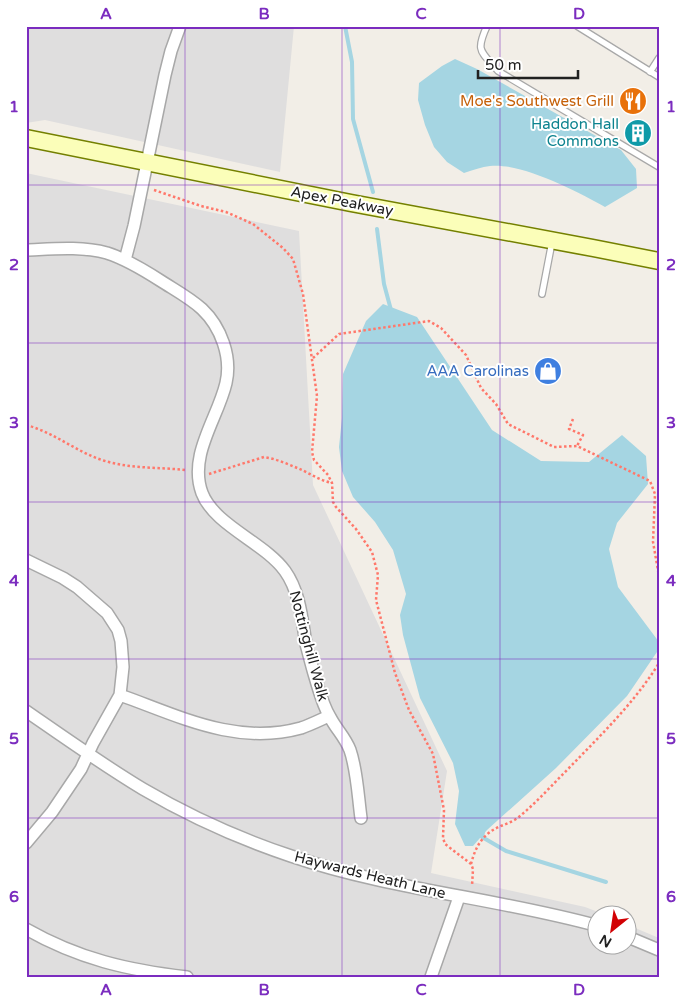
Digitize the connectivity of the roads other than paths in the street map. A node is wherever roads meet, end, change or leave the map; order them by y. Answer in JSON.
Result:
{"nodes":[{"id":1,"x":180,"y":26,"type":"edge"},
{"id":2,"x":487,"y":26,"type":"edge"},
{"id":3,"x":577,"y":26,"type":"edge"},
{"id":4,"x":659,"y":58,"type":"edge"},
{"id":5,"x":650,"y":72,"type":"junction"},
{"id":6,"x":659,"y":77,"type":"edge"},
{"id":7,"x":26,"y":138,"type":"edge"},
{"id":8,"x":147,"y":163,"type":"junction"},
{"id":9,"x":659,"y":167,"type":"edge"},
{"id":10,"x":552,"y":240,"type":"junction"},
{"id":11,"x":26,"y":250,"type":"edge"},
{"id":12,"x":126,"y":260,"type":"junction"},
{"id":13,"x":659,"y":262,"type":"edge"},
{"id":14,"x":542,"y":294,"type":"dead end"},
{"id":15,"x":26,"y":560,"type":"edge"},
{"id":16,"x":120,"y":695,"type":"junction"},
{"id":17,"x":26,"y":711,"type":"edge"},
{"id":18,"x":329,"y":716,"type":"junction"},
{"id":19,"x":88,"y":754,"type":"junction"},
{"id":20,"x":361,"y":818,"type":"dead end"},
{"id":21,"x":26,"y":843,"type":"edge"},
{"id":22,"x":460,"y":897,"type":"junction"},
{"id":23,"x":588,"y":924,"type":"edge"},
{"id":24,"x":26,"y":929,"type":"edge"},
{"id":25,"x":638,"y":941,"type":"edge"},
{"id":26,"x":659,"y":950,"type":"edge"},
{"id":27,"x":187,"y":977,"type":"edge"},
{"id":28,"x":431,"y":977,"type":"edge"}],
"edges":[{"from":1,"to":8,"type":"street"},
{"from":2,"to":9,"type":"lane"},
{"from":3,"to":5,"type":"lane"},
{"from":4,"to":5,"type":"lane"},
{"from":5,"to":6,"type":"lane"},
{"from":7,"to":8,"type":"main road","name":"Apex Peakway"},
{"from":8,"to":10,"type":"main road","name":"Apex Peakway"},
{"from":8,"to":12,"type":"street"},
{"from":10,"to":13,"type":"main road","name":"Apex Peakway"},
{"from":10,"to":14,"type":"lane"},
{"from":11,"to":12,"type":"street","name":"Nottinghill Walk"},
{"from":12,"to":18,"type":"street","name":"Nottinghill Walk"},
{"from":15,"to":16,"type":"street"},
{"from":16,"to":18,"type":"street"},
{"from":16,"to":19,"type":"street"},
{"from":17,"to":19,"type":"street","name":"Haywards Heath Lane"},
{"from":18,"to":20,"type":"street","name":"Nottinghill Walk"},
{"from":19,"to":21,"type":"street"},
{"from":19,"to":22,"type":"street","name":"Haywards Heath Lane"},
{"from":22,"to":23,"type":"street","name":"Haywards Heath Lane"},
{"from":22,"to":28,"type":"street"},
{"from":24,"to":27,"type":"street"},
{"from":25,"to":26,"type":"street"}]}
